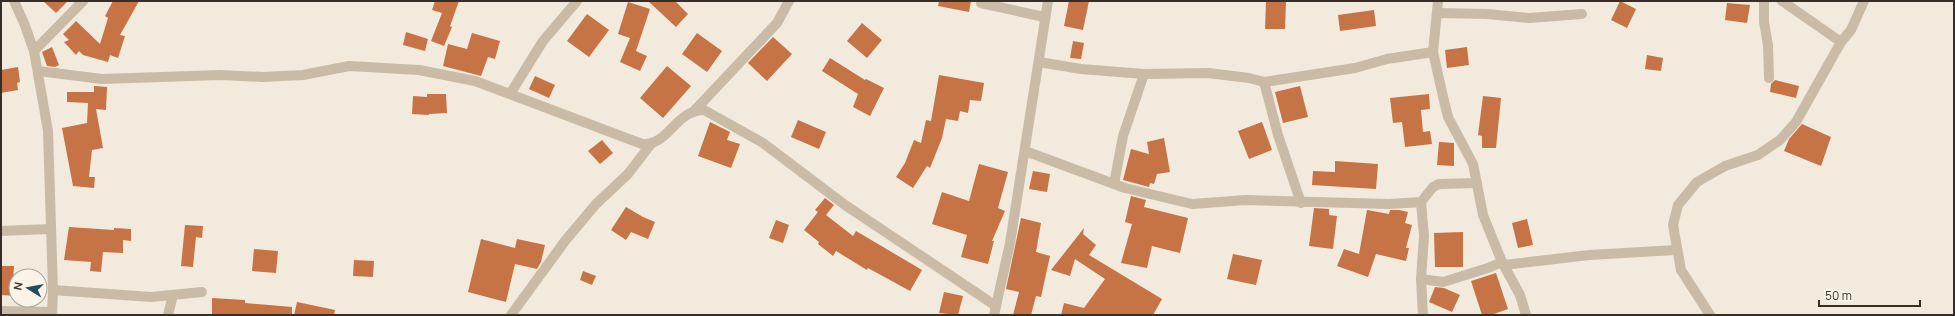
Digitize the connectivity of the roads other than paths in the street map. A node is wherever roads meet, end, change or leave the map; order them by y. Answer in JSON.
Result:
{"nodes":[{"id":1,"x":14,"y":1,"type":"edge"},
{"id":2,"x":83,"y":1,"type":"edge"},
{"id":3,"x":577,"y":1,"type":"edge"},
{"id":4,"x":789,"y":1,"type":"edge"},
{"id":5,"x":1048,"y":1,"type":"edge"},
{"id":6,"x":1438,"y":1,"type":"edge"},
{"id":7,"x":1764,"y":1,"type":"edge"},
{"id":8,"x":1782,"y":1,"type":"edge"},
{"id":9,"x":1864,"y":1,"type":"edge"},
{"id":10,"x":982,"y":3,"type":"dead end"},
{"id":11,"x":1437,"y":13,"type":"junction"},
{"id":12,"x":1582,"y":14,"type":"dead end"},
{"id":13,"x":1044,"y":17,"type":"junction"},
{"id":14,"x":1841,"y":42,"type":"junction"},
{"id":15,"x":34,"y":51,"type":"junction"},
{"id":16,"x":1433,"y":52,"type":"junction"},
{"id":17,"x":1039,"y":62,"type":"junction"},
{"id":18,"x":38,"y":71,"type":"junction"},
{"id":19,"x":1144,"y":74,"type":"junction"},
{"id":20,"x":1769,"y":78,"type":"dead end"},
{"id":21,"x":1264,"y":82,"type":"junction"},
{"id":22,"x":510,"y":94,"type":"junction"},
{"id":23,"x":695,"y":110,"type":"junction"},
{"id":24,"x":651,"y":144,"type":"junction"},
{"id":25,"x":1025,"y":151,"type":"junction"},
{"id":26,"x":1477,"y":183,"type":"junction"},
{"id":27,"x":1114,"y":184,"type":"junction"},
{"id":28,"x":1301,"y":202,"type":"junction"},
{"id":29,"x":1421,"y":202,"type":"junction"},
{"id":30,"x":50,"y":229,"type":"junction"},
{"id":31,"x":1,"y":230,"type":"edge"},
{"id":32,"x":1676,"y":250,"type":"junction"},
{"id":33,"x":1503,"y":263,"type":"junction"},
{"id":34,"x":1421,"y":279,"type":"junction"},
{"id":35,"x":53,"y":290,"type":"junction"},
{"id":36,"x":202,"y":292,"type":"dead end"},
{"id":37,"x":173,"y":295,"type":"junction"},
{"id":38,"x":995,"y":310,"type":"edge"},
{"id":39,"x":1,"y":311,"type":"edge"},
{"id":40,"x":52,"y":313,"type":"edge"},
{"id":41,"x":168,"y":315,"type":"edge"},
{"id":42,"x":511,"y":315,"type":"edge"},
{"id":43,"x":1423,"y":315,"type":"edge"},
{"id":44,"x":1526,"y":315,"type":"edge"},
{"id":45,"x":1710,"y":315,"type":"edge"}],
"edges":[{"from":1,"to":15,"type":"street"},
{"from":2,"to":15,"type":"street"},
{"from":3,"to":22,"type":"street"},
{"from":4,"to":23,"type":"street"},
{"from":5,"to":13,"type":"street"},
{"from":6,"to":11,"type":"street"},
{"from":7,"to":20,"type":"street"},
{"from":8,"to":14,"type":"street"},
{"from":9,"to":14,"type":"street"},
{"from":10,"to":13,"type":"street"},
{"from":11,"to":12,"type":"street"},
{"from":11,"to":16,"type":"street"},
{"from":13,"to":17,"type":"street"},
{"from":14,"to":32,"type":"street"},
{"from":15,"to":18,"type":"street"},
{"from":16,"to":21,"type":"street"},
{"from":16,"to":26,"type":"street"},
{"from":17,"to":19,"type":"street"},
{"from":17,"to":25,"type":"street"},
{"from":18,"to":22,"type":"street"},
{"from":18,"to":30,"type":"street"},
{"from":19,"to":21,"type":"street"},
{"from":19,"to":27,"type":"street"},
{"from":21,"to":28,"type":"street"},
{"from":22,"to":24,"type":"street"},
{"from":23,"to":24,"type":"street"},
{"from":23,"to":38,"type":"street"},
{"from":24,"to":42,"type":"street"},
{"from":25,"to":27,"type":"street"},
{"from":25,"to":38,"type":"street"},
{"from":26,"to":29,"type":"street"},
{"from":26,"to":33,"type":"street"},
{"from":27,"to":28,"type":"street"},
{"from":28,"to":29,"type":"street"},
{"from":29,"to":34,"type":"street"},
{"from":30,"to":31,"type":"street"},
{"from":30,"to":35,"type":"street"},
{"from":32,"to":33,"type":"street"},
{"from":32,"to":45,"type":"street"},
{"from":33,"to":34,"type":"street"},
{"from":33,"to":44,"type":"street"},
{"from":34,"to":43,"type":"street"},
{"from":35,"to":37,"type":"street"},
{"from":35,"to":40,"type":"street"},
{"from":36,"to":37,"type":"street"},
{"from":37,"to":41,"type":"street"},
{"from":39,"to":40,"type":"street"}]}
